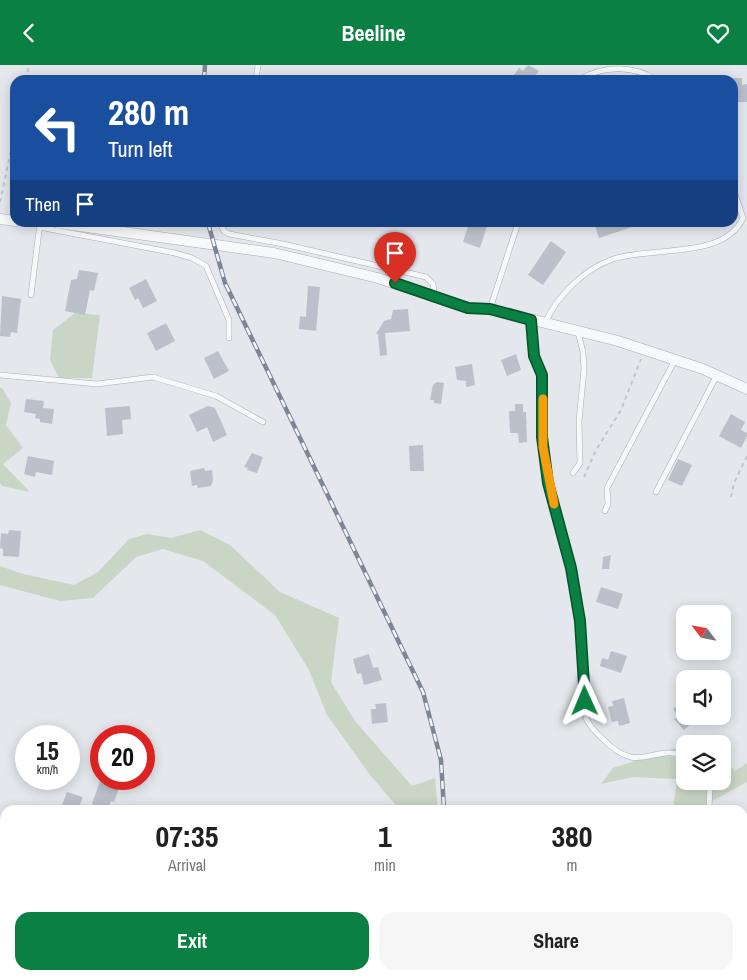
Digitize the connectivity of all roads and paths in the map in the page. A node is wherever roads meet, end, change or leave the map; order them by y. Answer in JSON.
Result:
{"nodes":[{"id":1,"x":589,"y":75,"type":"edge"},
{"id":2,"x":643,"y":75,"type":"edge"},
{"id":3,"x":10,"y":155,"type":"edge"},
{"id":4,"x":0,"y":202,"type":"edge"},
{"id":5,"x":738,"y":203,"type":"edge"},
{"id":6,"x":747,"y":225,"type":"edge"},
{"id":7,"x":39,"y":227,"type":"edge"},
{"id":8,"x":49,"y":227,"type":"edge"},
{"id":9,"x":87,"y":227,"type":"edge"},
{"id":10,"x":222,"y":227,"type":"edge"},
{"id":11,"x":517,"y":227,"type":"edge"},
{"id":12,"x":738,"y":229,"type":"junction"},
{"id":13,"x":32,"y":295,"type":"dead end"},
{"id":14,"x":435,"y":298,"type":"junction"},
{"id":15,"x":490,"y":309,"type":"junction"},
{"id":16,"x":531,"y":320,"type":"junction"},
{"id":17,"x":545,"y":323,"type":"junction"},
{"id":18,"x":578,"y":331,"type":"junction"},
{"id":19,"x":229,"y":339,"type":"dead end"},
{"id":20,"x":641,"y":349,"type":"junction"},
{"id":21,"x":676,"y":360,"type":"junction"},
{"id":22,"x":0,"y":375,"type":"edge"},
{"id":23,"x":717,"y":375,"type":"junction"},
{"id":24,"x":747,"y":389,"type":"edge"},
{"id":25,"x":263,"y":422,"type":"dead end"},
{"id":26,"x":747,"y":456,"type":"edge"},
{"id":27,"x":573,"y":473,"type":"dead end"},
{"id":28,"x":584,"y":477,"type":"dead end"},
{"id":29,"x":656,"y":492,"type":"dead end"},
{"id":30,"x":731,"y":497,"type":"dead end"},
{"id":31,"x":605,"y":511,"type":"dead end"},
{"id":32,"x":676,"y":754,"type":"edge"},
{"id":33,"x":710,"y":790,"type":"edge"},
{"id":34,"x":709,"y":805,"type":"edge"}],
"edges":[{"from":1,"to":2,"type":"lane"},
{"from":3,"to":4,"type":"path"},
{"from":5,"to":12,"type":"lane"},
{"from":6,"to":12,"type":"lane"},
{"from":7,"to":13,"type":"lane"},
{"from":8,"to":19,"type":"lane"},
{"from":9,"to":14,"type":"street"},
{"from":10,"to":14,"type":"lane"},
{"from":11,"to":15,"type":"lane"},
{"from":12,"to":17,"type":"lane"},
{"from":14,"to":15,"type":"street"},
{"from":15,"to":16,"type":"street"},
{"from":16,"to":17,"type":"street"},
{"from":16,"to":32,"type":"lane"},
{"from":17,"to":18,"type":"street"},
{"from":18,"to":20,"type":"street"},
{"from":18,"to":27,"type":"lane"},
{"from":20,"to":21,"type":"street"},
{"from":20,"to":28,"type":"path"},
{"from":21,"to":23,"type":"street"},
{"from":21,"to":31,"type":"lane"},
{"from":22,"to":25,"type":"lane"},
{"from":23,"to":24,"type":"street"},
{"from":23,"to":29,"type":"lane"},
{"from":26,"to":30,"type":"path"},
{"from":33,"to":34,"type":"lane"}]}
